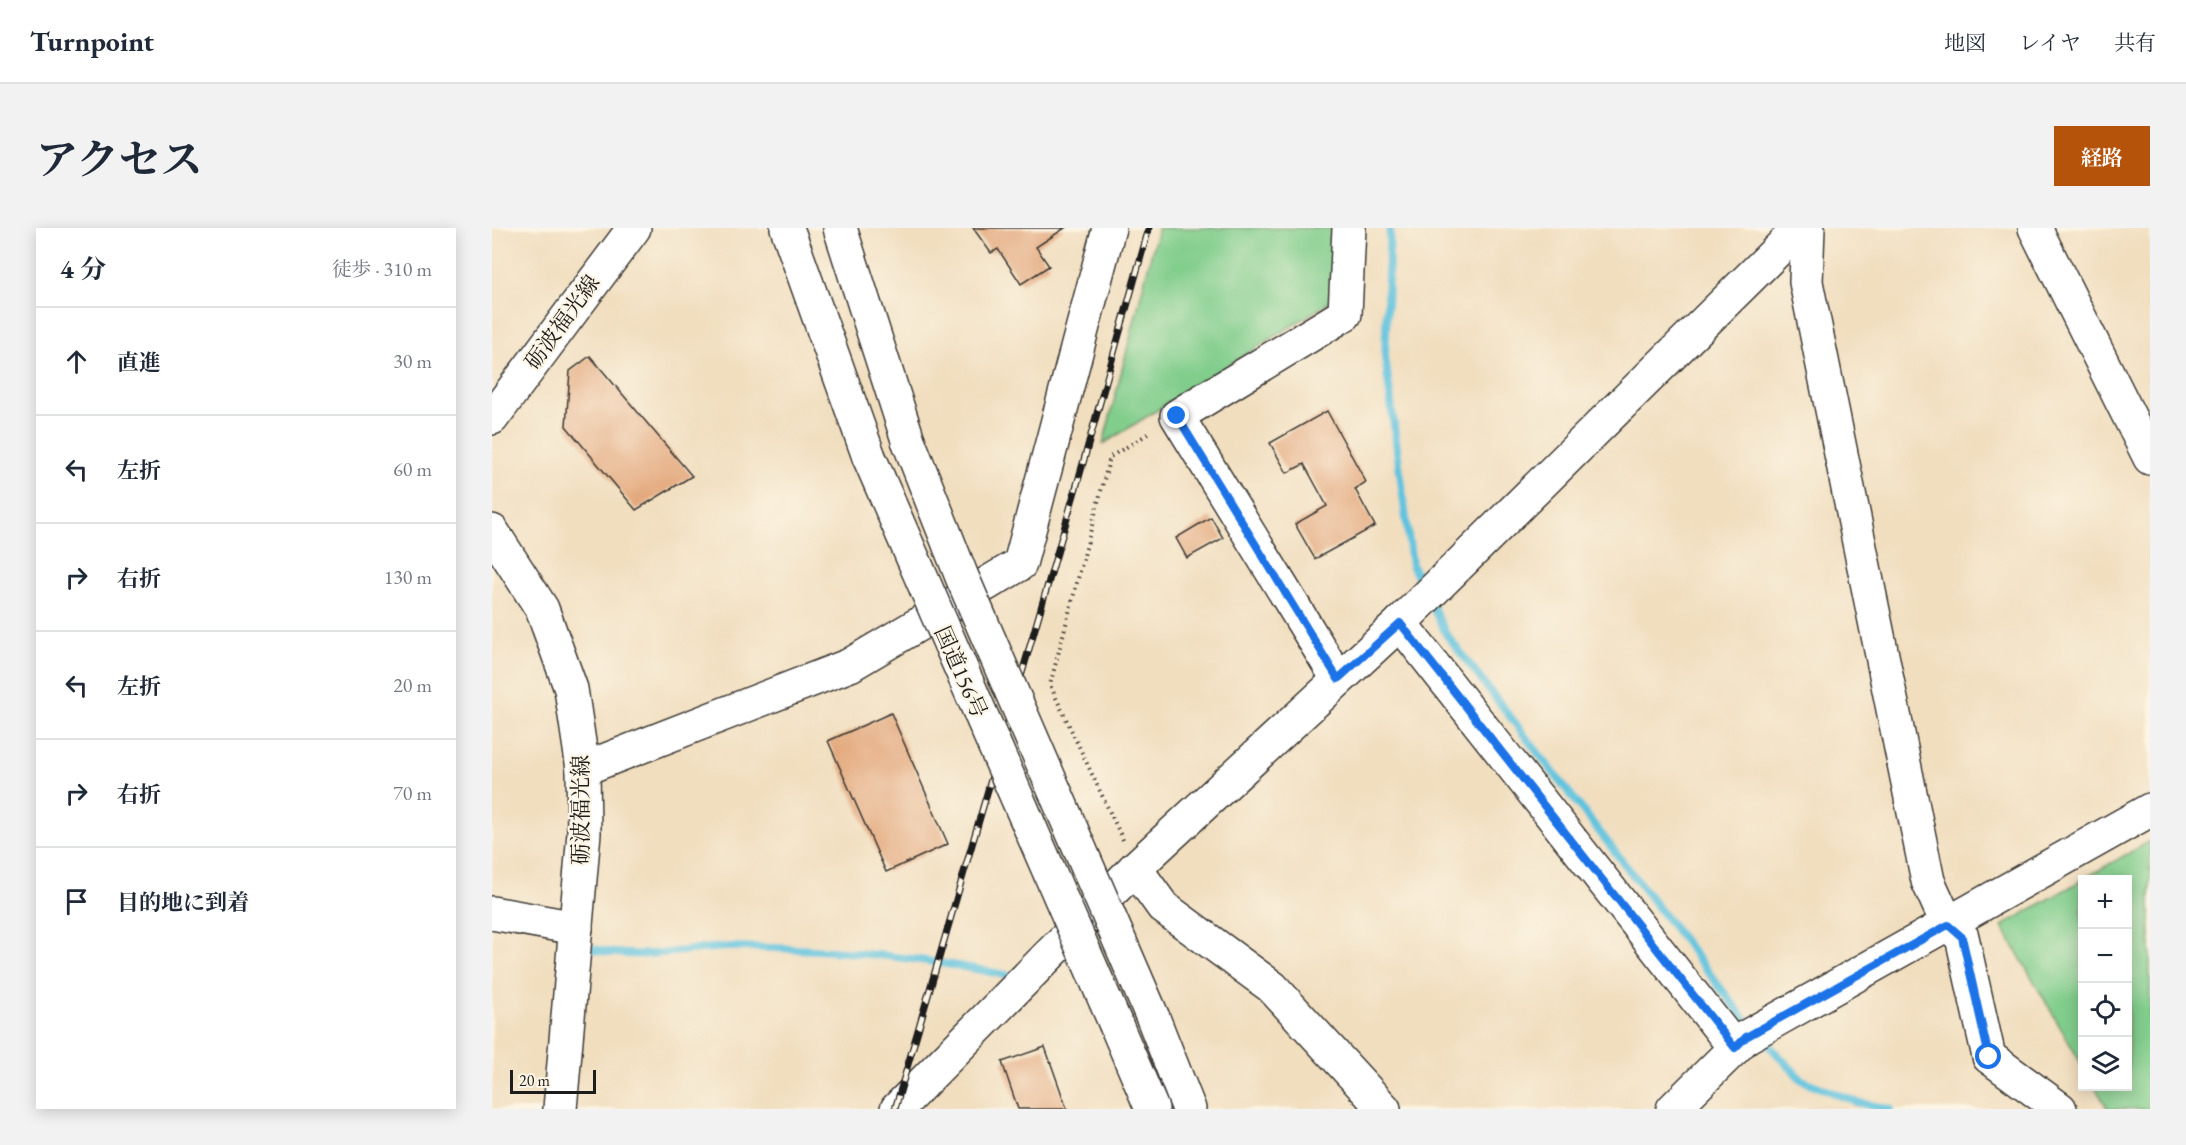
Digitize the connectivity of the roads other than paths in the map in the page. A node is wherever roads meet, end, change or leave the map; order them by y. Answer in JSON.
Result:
{"nodes":[{"id":1,"x":634,"y":228,"type":"edge"},
{"id":2,"x":787,"y":228,"type":"edge"},
{"id":3,"x":840,"y":228,"type":"edge"},
{"id":4,"x":1109,"y":228,"type":"edge"},
{"id":5,"x":1349,"y":228,"type":"edge"},
{"id":6,"x":1800,"y":228,"type":"edge"},
{"id":7,"x":1808,"y":228,"type":"edge"},
{"id":8,"x":2035,"y":228,"type":"edge"},
{"id":9,"x":492,"y":418,"type":"edge"},
{"id":10,"x":2150,"y":458,"type":"edge"},
{"id":11,"x":492,"y":531,"type":"edge"},
{"id":12,"x":1400,"y":623,"type":"junction"},
{"id":13,"x":1338,"y":679,"type":"junction"},
{"id":14,"x":583,"y":770,"type":"junction"},
{"id":15,"x":2150,"y":810,"type":"edge"},
{"id":16,"x":1136,"y":868,"type":"junction"},
{"id":17,"x":492,"y":914,"type":"edge"},
{"id":18,"x":1948,"y":925,"type":"junction"},
{"id":19,"x":576,"y":928,"type":"junction"},
{"id":20,"x":1735,"y":1048,"type":"junction"},
{"id":21,"x":939,"y":1066,"type":"junction"},
{"id":22,"x":560,"y":1109,"type":"edge"},
{"id":23,"x":897,"y":1109,"type":"edge"},
{"id":24,"x":930,"y":1109,"type":"edge"},
{"id":25,"x":1152,"y":1109,"type":"edge"},
{"id":26,"x":1190,"y":1109,"type":"edge"},
{"id":27,"x":1384,"y":1109,"type":"edge"},
{"id":28,"x":1673,"y":1109,"type":"edge"},
{"id":29,"x":2060,"y":1109,"type":"edge"}],
"edges":[{"from":1,"to":9,"type":"main road","name":"砺波福光線"},
{"from":2,"to":25,"type":"main road","name":"国道156号","bridge":true},
{"from":3,"to":26,"type":"main road","name":"国道156号","bridge":true},
{"from":4,"to":14,"type":"main road"},
{"from":5,"to":13,"type":"main road"},
{"from":6,"to":12,"type":"main road"},
{"from":7,"to":18,"type":"main road"},
{"from":8,"to":10,"type":"main road"},
{"from":11,"to":14,"type":"main road","name":"砺波福光線"},
{"from":12,"to":13,"type":"main road"},
{"from":12,"to":20,"type":"main road"},
{"from":13,"to":16,"type":"main road"},
{"from":14,"to":19,"type":"main road","name":"砺波福光線"},
{"from":15,"to":18,"type":"main road"},
{"from":16,"to":21,"type":"main road"},
{"from":16,"to":27,"type":"main road"},
{"from":17,"to":19,"type":"main road"},
{"from":18,"to":20,"type":"main road"},
{"from":18,"to":29,"type":"main road"},
{"from":19,"to":22,"type":"main road","name":"砺波福光線"},
{"from":20,"to":28,"type":"main road"},
{"from":21,"to":23,"type":"main road"},
{"from":21,"to":24,"type":"main road"}]}
